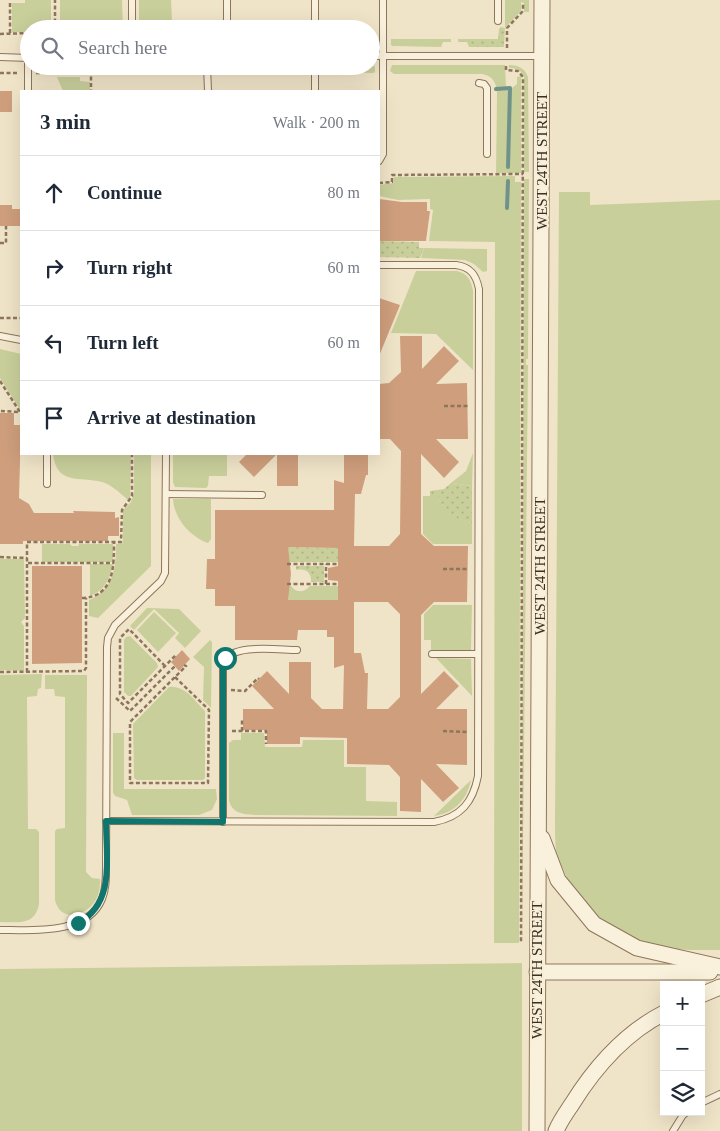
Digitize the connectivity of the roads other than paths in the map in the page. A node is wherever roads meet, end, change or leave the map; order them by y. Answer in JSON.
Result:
{"nodes":[{"id":1,"x":132,"y":0,"type":"edge"},
{"id":2,"x":227,"y":0,"type":"edge"},
{"id":3,"x":315,"y":0,"type":"edge"},
{"id":4,"x":383,"y":0,"type":"edge"},
{"id":5,"x":498,"y":0,"type":"edge"},
{"id":6,"x":542,"y":0,"type":"edge"},
{"id":7,"x":132,"y":20,"type":"edge"},
{"id":8,"x":227,"y":20,"type":"edge"},
{"id":9,"x":315,"y":20,"type":"edge"},
{"id":10,"x":498,"y":21,"type":"dead end"},
{"id":11,"x":383,"y":56,"type":"junction"},
{"id":12,"x":542,"y":56,"type":"junction"},
{"id":13,"x":0,"y":57,"type":"edge"},
{"id":14,"x":20,"y":58,"type":"edge"},
{"id":15,"x":28,"y":75,"type":"edge"},
{"id":16,"x":207,"y":75,"type":"edge"},
{"id":17,"x":315,"y":75,"type":"edge"},
{"id":18,"x":479,"y":82,"type":"dead end"},
{"id":19,"x":28,"y":90,"type":"edge"},
{"id":20,"x":208,"y":90,"type":"edge"},
{"id":21,"x":315,"y":90,"type":"edge"},
{"id":22,"x":487,"y":154,"type":"dead end"},
{"id":23,"x":380,"y":159,"type":"edge"},
{"id":24,"x":380,"y":264,"type":"edge"},
{"id":25,"x":0,"y":336,"type":"edge"},
{"id":26,"x":20,"y":340,"type":"edge"},
{"id":27,"x":47,"y":455,"type":"edge"},
{"id":28,"x":166,"y":455,"type":"edge"},
{"id":29,"x":47,"y":484,"type":"dead end"},
{"id":30,"x":166,"y":494,"type":"junction"},
{"id":31,"x":262,"y":495,"type":"dead end"},
{"id":32,"x":297,"y":650,"type":"dead end"},
{"id":33,"x":432,"y":654,"type":"dead end"},
{"id":34,"x":478,"y":654,"type":"junction"},
{"id":35,"x":106,"y":821,"type":"junction"},
{"id":36,"x":223,"y":822,"type":"junction"},
{"id":37,"x":539,"y":832,"type":"junction"},
{"id":38,"x":0,"y":930,"type":"edge"},
{"id":39,"x":720,"y":967,"type":"edge"},
{"id":40,"x":537,"y":972,"type":"junction"},
{"id":41,"x":720,"y":972,"type":"edge"},
{"id":42,"x":720,"y":987,"type":"edge"},
{"id":43,"x":705,"y":993,"type":"edge"},
{"id":44,"x":660,"y":1014,"type":"edge"},
{"id":45,"x":720,"y":1094,"type":"edge"},
{"id":46,"x":705,"y":1101,"type":"edge"},
{"id":47,"x":682,"y":1116,"type":"edge"},
{"id":48,"x":537,"y":1131,"type":"edge"},
{"id":49,"x":556,"y":1131,"type":"edge"},
{"id":50,"x":672,"y":1131,"type":"edge"}],
"edges":[{"from":1,"to":7,"type":"lane"},
{"from":2,"to":8,"type":"lane"},
{"from":3,"to":9,"type":"lane"},
{"from":4,"to":11,"type":"lane"},
{"from":5,"to":10,"type":"lane"},
{"from":6,"to":12,"type":"street","name":"WEST 24TH STREET"},
{"from":11,"to":12,"type":"lane"},
{"from":11,"to":23,"type":"lane"},
{"from":12,"to":37,"type":"street","name":"WEST 24TH STREET"},
{"from":13,"to":14,"type":"lane"},
{"from":15,"to":19,"type":"lane"},
{"from":16,"to":20,"type":"lane"},
{"from":17,"to":21,"type":"lane"},
{"from":18,"to":22,"type":"lane"},
{"from":24,"to":34,"type":"lane"},
{"from":25,"to":26,"type":"lane"},
{"from":27,"to":29,"type":"lane"},
{"from":28,"to":30,"type":"lane"},
{"from":30,"to":31,"type":"lane"},
{"from":30,"to":35,"type":"lane"},
{"from":32,"to":36,"type":"lane"},
{"from":33,"to":34,"type":"lane"},
{"from":34,"to":36,"type":"lane"},
{"from":35,"to":36,"type":"lane"},
{"from":35,"to":38,"type":"lane"},
{"from":37,"to":39,"type":"street"},
{"from":37,"to":40,"type":"street","name":"WEST 24TH STREET"},
{"from":40,"to":41,"type":"street"},
{"from":40,"to":48,"type":"street","name":"WEST 24TH STREET"},
{"from":42,"to":43,"type":"street"},
{"from":44,"to":49,"type":"street"},
{"from":45,"to":46,"type":"lane"},
{"from":47,"to":50,"type":"lane"}]}
